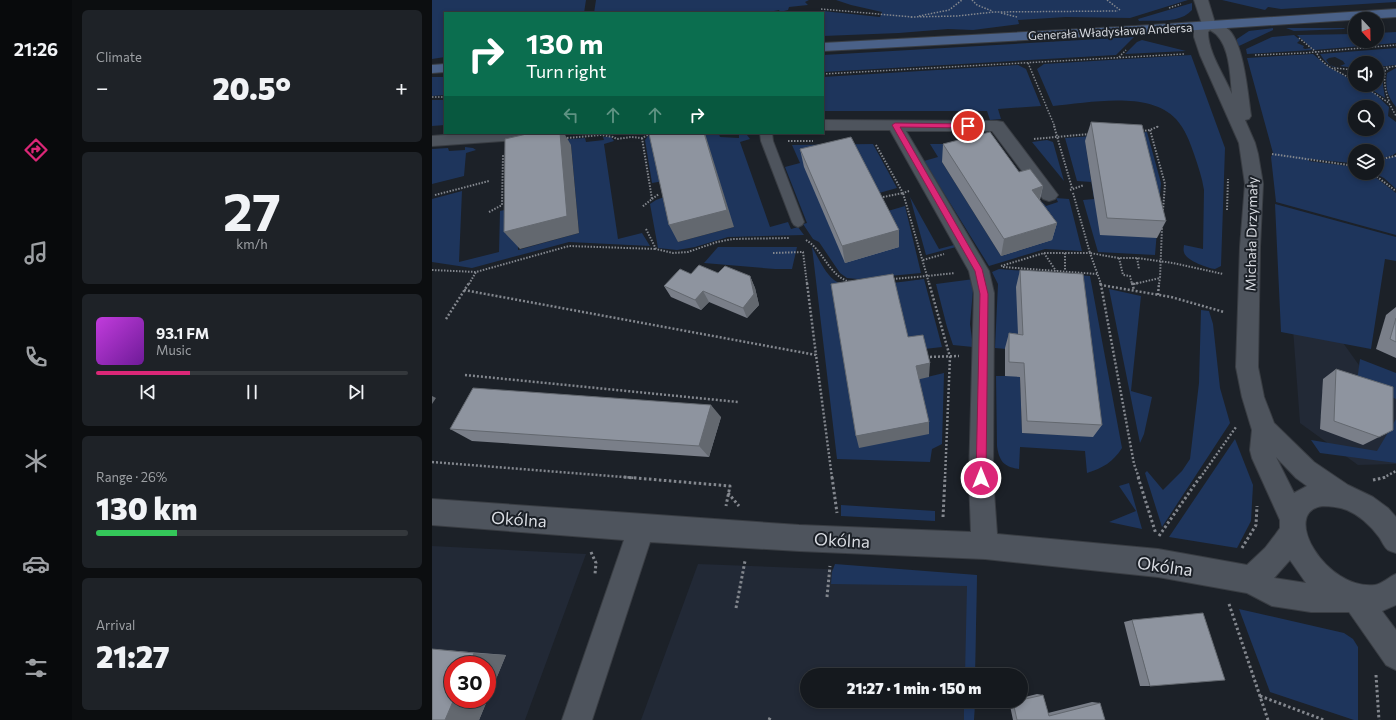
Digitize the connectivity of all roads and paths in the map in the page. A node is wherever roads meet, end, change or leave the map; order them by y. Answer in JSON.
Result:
{"nodes":[{"id":1,"x":962,"y":0,"type":"edge"},
{"id":2,"x":972,"y":0,"type":"edge"},
{"id":3,"x":1107,"y":0,"type":"edge"},
{"id":4,"x":1201,"y":0,"type":"edge"},
{"id":5,"x":821,"y":9,"type":"dead end"},
{"id":6,"x":994,"y":12,"type":"junction"},
{"id":7,"x":1396,"y":13,"type":"edge"},
{"id":8,"x":911,"y":17,"type":"junction"},
{"id":9,"x":1023,"y":18,"type":"dead end"},
{"id":10,"x":1209,"y":25,"type":"junction"},
{"id":11,"x":1299,"y":38,"type":"dead end"},
{"id":12,"x":1396,"y":45,"type":"edge"},
{"id":13,"x":824,"y":47,"type":"edge"},
{"id":14,"x":1316,"y":52,"type":"junction"},
{"id":15,"x":1207,"y":55,"type":"junction"},
{"id":16,"x":1232,"y":55,"type":"junction"},
{"id":17,"x":1028,"y":63,"type":"junction"},
{"id":18,"x":1396,"y":66,"type":"edge"},
{"id":19,"x":1390,"y":67,"type":"junction"},
{"id":20,"x":444,"y":68,"type":"edge"},
{"id":21,"x":1331,"y":68,"type":"junction"},
{"id":22,"x":1384,"y":68,"type":"edge"},
{"id":23,"x":432,"y":69,"type":"edge"},
{"id":24,"x":1348,"y":69,"type":"edge"},
{"id":25,"x":824,"y":74,"type":"edge"},
{"id":26,"x":1348,"y":77,"type":"edge"},
{"id":27,"x":1372,"y":92,"type":"edge"},
{"id":28,"x":432,"y":97,"type":"edge"},
{"id":29,"x":444,"y":97,"type":"edge"},
{"id":30,"x":1389,"y":103,"type":"junction"},
{"id":31,"x":1392,"y":107,"type":"junction"},
{"id":32,"x":1396,"y":110,"type":"edge"},
{"id":33,"x":1396,"y":116,"type":"edge"},
{"id":34,"x":824,"y":125,"type":"edge"},
{"id":35,"x":895,"y":125,"type":"junction"},
{"id":36,"x":1150,"y":130,"type":"dead end"},
{"id":37,"x":533,"y":134,"type":"edge"},
{"id":38,"x":766,"y":134,"type":"edge"},
{"id":39,"x":642,"y":138,"type":"dead end"},
{"id":40,"x":432,"y":141,"type":"edge"},
{"id":41,"x":1247,"y":143,"type":"junction"},
{"id":42,"x":503,"y":150,"type":"edge"},
{"id":43,"x":1270,"y":156,"type":"dead end"},
{"id":44,"x":1396,"y":156,"type":"edge"},
{"id":45,"x":1384,"y":159,"type":"edge"},
{"id":46,"x":1348,"y":164,"type":"edge"},
{"id":47,"x":1229,"y":172,"type":"dead end"},
{"id":48,"x":1381,"y":180,"type":"edge"},
{"id":49,"x":489,"y":181,"type":"dead end"},
{"id":50,"x":1396,"y":191,"type":"edge"},
{"id":51,"x":659,"y":194,"type":"edge"},
{"id":52,"x":435,"y":195,"type":"dead end"},
{"id":53,"x":1049,"y":196,"type":"dead end"},
{"id":54,"x":652,"y":200,"type":"junction"},
{"id":55,"x":506,"y":203,"type":"edge"},
{"id":56,"x":502,"y":205,"type":"junction"},
{"id":57,"x":642,"y":207,"type":"dead end"},
{"id":58,"x":1227,"y":211,"type":"dead end"},
{"id":59,"x":489,"y":212,"type":"dead end"},
{"id":60,"x":1162,"y":215,"type":"edge"},
{"id":61,"x":798,"y":222,"type":"dead end"},
{"id":62,"x":1162,"y":223,"type":"edge"},
{"id":63,"x":646,"y":229,"type":"dead end"},
{"id":64,"x":792,"y":238,"type":"dead end"},
{"id":65,"x":799,"y":238,"type":"dead end"},
{"id":66,"x":656,"y":249,"type":"junction"},
{"id":67,"x":773,"y":253,"type":"dead end"},
{"id":68,"x":1044,"y":253,"type":"dead end"},
{"id":69,"x":1065,"y":253,"type":"dead end"},
{"id":70,"x":1119,"y":258,"type":"junction"},
{"id":71,"x":1137,"y":258,"type":"junction"},
{"id":72,"x":1159,"y":262,"type":"junction"},
{"id":73,"x":1224,"y":266,"type":"dead end"},
{"id":74,"x":996,"y":267,"type":"dead end"},
{"id":75,"x":1139,"y":269,"type":"dead end"},
{"id":76,"x":432,"y":270,"type":"edge"},
{"id":77,"x":1056,"y":271,"type":"junction"},
{"id":78,"x":1065,"y":271,"type":"junction"},
{"id":79,"x":476,"y":272,"type":"junction"},
{"id":80,"x":1097,"y":274,"type":"dead end"},
{"id":81,"x":1223,"y":274,"type":"junction"},
{"id":82,"x":1160,"y":278,"type":"junction"},
{"id":83,"x":888,"y":280,"type":"edge"},
{"id":84,"x":852,"y":282,"type":"edge"},
{"id":85,"x":1224,"y":282,"type":"dead end"},
{"id":86,"x":1132,"y":284,"type":"junction"},
{"id":87,"x":464,"y":290,"type":"junction"},
{"id":88,"x":1134,"y":290,"type":"junction"},
{"id":89,"x":1158,"y":295,"type":"junction"},
{"id":90,"x":1224,"y":305,"type":"dead end"},
{"id":91,"x":446,"y":319,"type":"dead end"},
{"id":92,"x":816,"y":355,"type":"junction"},
{"id":93,"x":465,"y":375,"type":"dead end"},
{"id":94,"x":738,"y":402,"type":"dead end"},
{"id":95,"x":1236,"y":427,"type":"dead end"},
{"id":96,"x":1264,"y":430,"type":"junction"},
{"id":97,"x":432,"y":462,"type":"edge"},
{"id":98,"x":1396,"y":471,"type":"edge"},
{"id":99,"x":1370,"y":481,"type":"dead end"},
{"id":100,"x":1343,"y":496,"type":"junction"},
{"id":101,"x":726,"y":508,"type":"dead end"},
{"id":102,"x":432,"y":512,"type":"edge"},
{"id":103,"x":837,"y":514,"type":"dead end"},
{"id":104,"x":943,"y":518,"type":"dead end"},
{"id":105,"x":1293,"y":524,"type":"junction"},
{"id":106,"x":641,"y":528,"type":"junction"},
{"id":107,"x":1392,"y":530,"type":"edge"},
{"id":108,"x":986,"y":546,"type":"junction"},
{"id":109,"x":830,"y":559,"type":"dead end"},
{"id":110,"x":745,"y":560,"type":"dead end"},
{"id":111,"x":1251,"y":580,"type":"junction"},
{"id":112,"x":1396,"y":588,"type":"edge"},
{"id":113,"x":828,"y":597,"type":"dead end"},
{"id":114,"x":1356,"y":598,"type":"junction"},
{"id":115,"x":1229,"y":601,"type":"dead end"},
{"id":116,"x":736,"y":608,"type":"dead end"},
{"id":117,"x":1396,"y":655,"type":"edge"},
{"id":118,"x":1260,"y":696,"type":"junction"},
{"id":119,"x":577,"y":720,"type":"edge"},
{"id":120,"x":1268,"y":720,"type":"edge"},
{"id":121,"x":1324,"y":720,"type":"edge"}],
"edges":[{"from":1,"to":8,"type":"path"},
{"from":2,"to":6,"type":"path"},
{"from":3,"to":6,"type":"path"},
{"from":4,"to":10,"type":"street"},
{"from":5,"to":8,"type":"path"},
{"from":6,"to":8,"type":"path"},
{"from":6,"to":9,"type":"path"},
{"from":7,"to":10,"type":"main road","name":"Generała Władysława Andersa"},
{"from":10,"to":13,"type":"main road","name":"Generała Władysława Andersa"},
{"from":10,"to":15,"type":"street","name":"Michała Drzymały"},
{"from":10,"to":16,"type":"street"},
{"from":11,"to":14,"type":"path"},
{"from":12,"to":14,"type":"path"},
{"from":14,"to":16,"type":"path"},
{"from":14,"to":21,"type":"path"},
{"from":15,"to":17,"type":"path"},
{"from":15,"to":41,"type":"street","name":"Michała Drzymały"},
{"from":16,"to":41,"type":"street"},
{"from":17,"to":25,"type":"path"},
{"from":17,"to":70,"type":"path"},
{"from":18,"to":19,"type":"path"},
{"from":19,"to":22,"type":"path"},
{"from":19,"to":30,"type":"path"},
{"from":20,"to":23,"type":"main road"},
{"from":21,"to":24,"type":"path"},
{"from":21,"to":26,"type":"path"},
{"from":27,"to":30,"type":"path"},
{"from":28,"to":29,"type":"path"},
{"from":30,"to":31,"type":"path"},
{"from":31,"to":32,"type":"path"},
{"from":31,"to":33,"type":"path"},
{"from":34,"to":35,"type":"street"},
{"from":35,"to":53,"type":"street"},
{"from":35,"to":108,"type":"street"},
{"from":36,"to":60,"type":"path"},
{"from":37,"to":40,"type":"street"},
{"from":38,"to":61,"type":"lane"},
{"from":39,"to":54,"type":"path"},
{"from":41,"to":96,"type":"street","name":"Michała Drzymały"},
{"from":42,"to":56,"type":"path"},
{"from":43,"to":46,"type":"path"},
{"from":44,"to":45,"type":"path"},
{"from":47,"to":58,"type":"path"},
{"from":48,"to":50,"type":"path"},
{"from":49,"to":52,"type":"path"},
{"from":51,"to":54,"type":"path"},
{"from":54,"to":57,"type":"path"},
{"from":55,"to":56,"type":"path"},
{"from":56,"to":59,"type":"path"},
{"from":62,"to":72,"type":"path"},
{"from":63,"to":66,"type":"path"},
{"from":64,"to":66,"type":"path"},
{"from":65,"to":84,"type":"path"},
{"from":66,"to":79,"type":"path"},
{"from":67,"to":92,"type":"path"},
{"from":68,"to":77,"type":"path"},
{"from":69,"to":78,"type":"path"},
{"from":70,"to":71,"type":"path"},
{"from":70,"to":86,"type":"path"},
{"from":71,"to":72,"type":"path"},
{"from":71,"to":75,"type":"path"},
{"from":72,"to":81,"type":"path"},
{"from":72,"to":82,"type":"path"},
{"from":73,"to":81,"type":"path"},
{"from":74,"to":77,"type":"path"},
{"from":76,"to":79,"type":"path"},
{"from":77,"to":78,"type":"path"},
{"from":78,"to":80,"type":"path"},
{"from":79,"to":87,"type":"path"},
{"from":81,"to":85,"type":"path"},
{"from":82,"to":86,"type":"path"},
{"from":82,"to":89,"type":"path"},
{"from":83,"to":104,"type":"path"},
{"from":86,"to":88,"type":"path"},
{"from":87,"to":91,"type":"path"},
{"from":87,"to":92,"type":"path"},
{"from":88,"to":89,"type":"path"},
{"from":88,"to":95,"type":"path"},
{"from":89,"to":90,"type":"path"},
{"from":92,"to":103,"type":"path"},
{"from":93,"to":94,"type":"path"},
{"from":96,"to":100,"type":"street"},
{"from":96,"to":105,"type":"street","name":"Michała Drzymały"},
{"from":97,"to":101,"type":"path"},
{"from":98,"to":99,"type":"path"},
{"from":100,"to":105,"type":"street"},
{"from":100,"to":107,"type":"street"},
{"from":102,"to":106,"type":"street","name":"Okólna"},
{"from":105,"to":111,"type":"street"},
{"from":105,"to":114,"type":"street","name":"Michała Drzymały"},
{"from":106,"to":108,"type":"street","name":"Okólna"},
{"from":106,"to":119,"type":"street"},
{"from":108,"to":111,"type":"street","name":"Okólna"},
{"from":109,"to":113,"type":"path"},
{"from":110,"to":116,"type":"path"},
{"from":111,"to":114,"type":"street","name":"Okólna"},
{"from":112,"to":114,"type":"street"},
{"from":114,"to":117,"type":"street"},
{"from":115,"to":118,"type":"path"},
{"from":118,"to":120,"type":"path"},
{"from":118,"to":121,"type":"path"}]}
